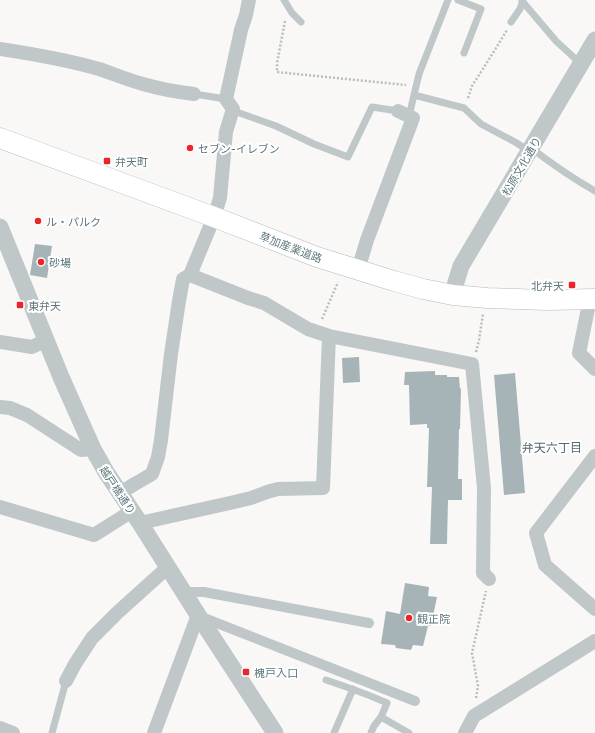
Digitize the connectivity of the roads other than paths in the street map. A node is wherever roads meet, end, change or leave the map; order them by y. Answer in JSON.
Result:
{"nodes":[{"id":1,"x":249,"y":0,"type":"edge"},
{"id":2,"x":448,"y":0,"type":"edge"},
{"id":3,"x":458,"y":0,"type":"edge"},
{"id":4,"x":523,"y":1,"type":"edge"},
{"id":5,"x":286,"y":3,"type":"edge"},
{"id":6,"x":301,"y":22,"type":"dead end"},
{"id":7,"x":511,"y":22,"type":"road end"},
{"id":8,"x":595,"y":40,"type":"edge"},
{"id":9,"x":0,"y":50,"type":"edge"},
{"id":10,"x":464,"y":53,"type":"dead end"},
{"id":11,"x":581,"y":64,"type":"junction"},
{"id":12,"x":194,"y":94,"type":"joint"},
{"id":13,"x":414,"y":95,"type":"junction"},
{"id":14,"x":229,"y":104,"type":"junction"},
{"id":15,"x":403,"y":113,"type":"junction"},
{"id":16,"x":0,"y":138,"type":"edge"},
{"id":17,"x":530,"y":150,"type":"junction"},
{"id":18,"x":595,"y":191,"type":"edge"},
{"id":19,"x":214,"y":216,"type":"junction"},
{"id":20,"x":0,"y":227,"type":"edge"},
{"id":21,"x":358,"y":270,"type":"junction"},
{"id":22,"x":190,"y":275,"type":"junction"},
{"id":23,"x":453,"y":295,"type":"junction"},
{"id":24,"x":593,"y":299,"type":"edge"},
{"id":25,"x":323,"y":334,"type":"junction"},
{"id":26,"x":46,"y":340,"type":"junction"},
{"id":27,"x":0,"y":342,"type":"edge"},
{"id":28,"x":595,"y":368,"type":"edge"},
{"id":29,"x":0,"y":407,"type":"edge"},
{"id":30,"x":93,"y":449,"type":"junction"},
{"id":31,"x":595,"y":456,"type":"edge"},
{"id":32,"x":120,"y":493,"type":"junction"},
{"id":33,"x":0,"y":507,"type":"edge"},
{"id":34,"x":136,"y":517,"type":"junction"},
{"id":35,"x":168,"y":567,"type":"junction"},
{"id":36,"x":489,"y":579,"type":"road end"},
{"id":37,"x":184,"y":592,"type":"junction"},
{"id":38,"x":595,"y":609,"type":"edge"},
{"id":39,"x":198,"y":615,"type":"junction"},
{"id":40,"x":369,"y":623,"type":"dead end"},
{"id":41,"x":595,"y":641,"type":"edge"},
{"id":42,"x":326,"y":680,"type":"dead end"},
{"id":43,"x":66,"y":681,"type":"joint"},
{"id":44,"x":353,"y":689,"type":"junction"},
{"id":45,"x":415,"y":701,"type":"dead end"},
{"id":46,"x":381,"y":717,"type":"junction"},
{"id":47,"x":0,"y":728,"type":"edge"},
{"id":48,"x":13,"y":733,"type":"edge"},
{"id":49,"x":52,"y":733,"type":"edge"},
{"id":50,"x":154,"y":733,"type":"edge"},
{"id":51,"x":274,"y":733,"type":"edge"},
{"id":52,"x":334,"y":733,"type":"edge"},
{"id":53,"x":371,"y":733,"type":"edge"},
{"id":54,"x":409,"y":733,"type":"edge"},
{"id":55,"x":465,"y":733,"type":"edge"}],
"edges":[{"from":1,"to":14,"type":"street"},
{"from":2,"to":13,"type":"lane"},
{"from":3,"to":10,"type":"lane"},
{"from":4,"to":7,"type":"lane"},
{"from":4,"to":11,"type":"lane"},
{"from":5,"to":6,"type":"lane"},
{"from":8,"to":11,"type":"street","name":"松原文化通り"},
{"from":9,"to":12,"type":"street"},
{"from":11,"to":17,"type":"street","name":"松原文化通り"},
{"from":12,"to":14,"type":"lane"},
{"from":13,"to":15,"type":"lane"},
{"from":13,"to":17,"type":"lane"},
{"from":14,"to":15,"type":"lane"},
{"from":14,"to":19,"type":"street"},
{"from":15,"to":21,"type":"street"},
{"from":16,"to":19,"type":"main road","name":"草加産業道路"},
{"from":17,"to":18,"type":"lane"},
{"from":17,"to":23,"type":"street","name":"松原文化通り"},
{"from":19,"to":21,"type":"main road","name":"草加産業道路"},
{"from":19,"to":22,"type":"street"},
{"from":20,"to":26,"type":"street","name":"越戸橋通り"},
{"from":21,"to":23,"type":"main road","name":"草加産業道路"},
{"from":22,"to":25,"type":"street"},
{"from":22,"to":32,"type":"street"},
{"from":23,"to":24,"type":"main road","name":"草加産業道路"},
{"from":24,"to":28,"type":"street"},
{"from":25,"to":34,"type":"street"},
{"from":25,"to":36,"type":"street"},
{"from":26,"to":27,"type":"street"},
{"from":26,"to":30,"type":"street","name":"越戸橋通り"},
{"from":29,"to":30,"type":"street"},
{"from":30,"to":32,"type":"street","name":"越戸橋通り"},
{"from":31,"to":38,"type":"street"},
{"from":32,"to":34,"type":"street","name":"越戸橋通り"},
{"from":33,"to":34,"type":"street"},
{"from":34,"to":35,"type":"street","name":"越戸橋通り"},
{"from":35,"to":37,"type":"street","name":"越戸橋通り"},
{"from":35,"to":43,"type":"street"},
{"from":37,"to":39,"type":"street","name":"越戸橋通り"},
{"from":37,"to":40,"type":"street"},
{"from":39,"to":45,"type":"street"},
{"from":39,"to":50,"type":"street"},
{"from":39,"to":51,"type":"street","name":"越戸橋通り"},
{"from":41,"to":55,"type":"street"},
{"from":42,"to":44,"type":"lane"},
{"from":43,"to":49,"type":"lane"},
{"from":44,"to":46,"type":"lane"},
{"from":44,"to":52,"type":"lane"},
{"from":46,"to":53,"type":"lane"},
{"from":46,"to":54,"type":"lane"},
{"from":47,"to":48,"type":"street"}]}
